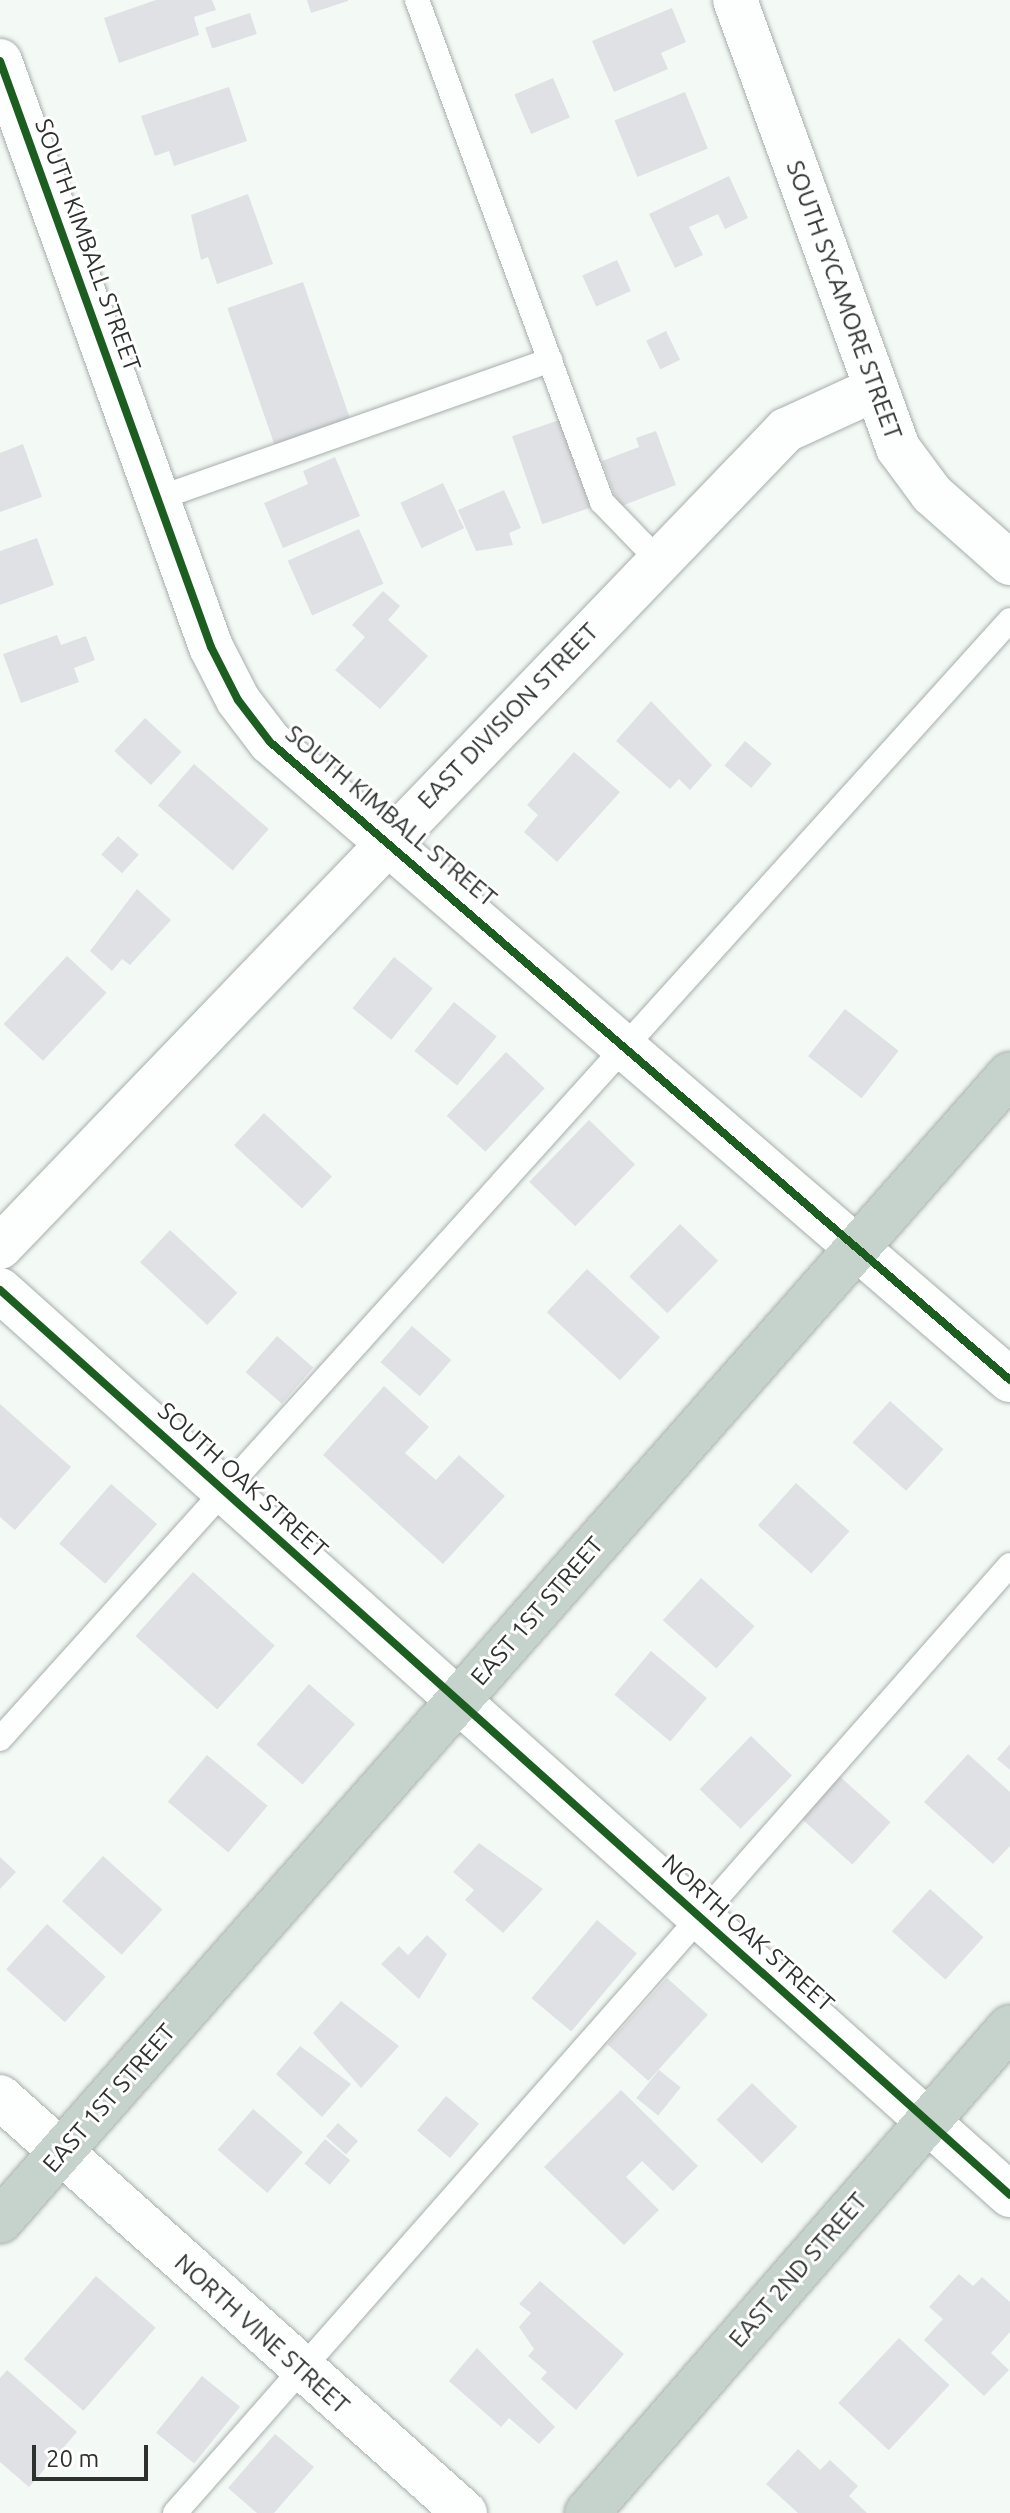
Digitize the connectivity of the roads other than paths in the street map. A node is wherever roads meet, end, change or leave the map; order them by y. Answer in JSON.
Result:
{"nodes":[{"id":1,"x":417,"y":0,"type":"edge"},
{"id":2,"x":735,"y":0,"type":"edge"},
{"id":3,"x":0,"y":61,"type":"edge"},
{"id":4,"x":550,"y":360,"type":"junction"},
{"id":5,"x":873,"y":390,"type":"junction"},
{"id":6,"x":159,"y":498,"type":"junction"},
{"id":7,"x":658,"y":560,"type":"junction"},
{"id":8,"x":1010,"y":563,"type":"edge"},
{"id":9,"x":1010,"y":620,"type":"edge"},
{"id":10,"x":390,"y":839,"type":"junction"},
{"id":11,"x":627,"y":1044,"type":"junction"},
{"id":12,"x":1010,"y":1074,"type":"edge"},
{"id":13,"x":859,"y":1245,"type":"junction"},
{"id":14,"x":0,"y":1247,"type":"edge"},
{"id":15,"x":0,"y":1290,"type":"edge"},
{"id":16,"x":1010,"y":1380,"type":"edge"},
{"id":17,"x":226,"y":1492,"type":"junction"},
{"id":18,"x":1010,"y":1565,"type":"edge"},
{"id":19,"x":458,"y":1701,"type":"junction"},
{"id":20,"x":0,"y":1739,"type":"edge"},
{"id":21,"x":697,"y":1915,"type":"junction"},
{"id":22,"x":1010,"y":2027,"type":"edge"},
{"id":23,"x":0,"y":2097,"type":"edge"},
{"id":24,"x":927,"y":2120,"type":"junction"},
{"id":25,"x":61,"y":2153,"type":"junction"},
{"id":26,"x":1010,"y":2195,"type":"edge"},
{"id":27,"x":0,"y":2221,"type":"edge"},
{"id":28,"x":303,"y":2371,"type":"junction"},
{"id":29,"x":175,"y":2513,"type":"edge"},
{"id":30,"x":465,"y":2513,"type":"edge"},
{"id":31,"x":587,"y":2513,"type":"edge"}],
"edges":[{"from":1,"to":4,"type":"lane"},
{"from":2,"to":5,"type":"street","name":"SOUTH SYCAMORE STREET"},
{"from":3,"to":6,"type":"street","name":"SOUTH KIMBALL STREET"},
{"from":4,"to":6,"type":"lane"},
{"from":4,"to":7,"type":"lane"},
{"from":5,"to":7,"type":"street","name":"EAST DIVISION STREET"},
{"from":5,"to":8,"type":"street","name":"SOUTH SYCAMORE STREET"},
{"from":6,"to":10,"type":"street","name":"SOUTH KIMBALL STREET"},
{"from":7,"to":10,"type":"street","name":"EAST DIVISION STREET"},
{"from":9,"to":11,"type":"lane"},
{"from":10,"to":11,"type":"street","name":"SOUTH KIMBALL STREET"},
{"from":10,"to":14,"type":"street","name":"EAST DIVISION STREET"},
{"from":11,"to":13,"type":"street","name":"SOUTH KIMBALL STREET"},
{"from":11,"to":17,"type":"lane"},
{"from":12,"to":13,"type":"highway","name":"EAST 1ST STREET"},
{"from":13,"to":16,"type":"street","name":"SOUTH KIMBALL STREET"},
{"from":13,"to":19,"type":"highway","name":"EAST 1ST STREET"},
{"from":15,"to":17,"type":"street","name":"SOUTH OAK STREET"},
{"from":17,"to":19,"type":"street","name":"SOUTH OAK STREET"},
{"from":17,"to":20,"type":"lane"},
{"from":18,"to":21,"type":"lane"},
{"from":19,"to":21,"type":"street","name":"NORTH OAK STREET"},
{"from":19,"to":25,"type":"highway","name":"EAST 1ST STREET"},
{"from":21,"to":24,"type":"street","name":"NORTH OAK STREET"},
{"from":21,"to":28,"type":"lane"},
{"from":22,"to":24,"type":"highway","name":"EAST 2ND STREET"},
{"from":23,"to":25,"type":"street","name":"NORTH VINE STREET"},
{"from":24,"to":26,"type":"street","name":"NORTH OAK STREET"},
{"from":24,"to":31,"type":"highway","name":"EAST 2ND STREET"},
{"from":25,"to":27,"type":"highway","name":"EAST 1ST STREET"},
{"from":25,"to":28,"type":"street","name":"NORTH VINE STREET"},
{"from":28,"to":29,"type":"lane"},
{"from":28,"to":30,"type":"street","name":"NORTH VINE STREET"}]}
